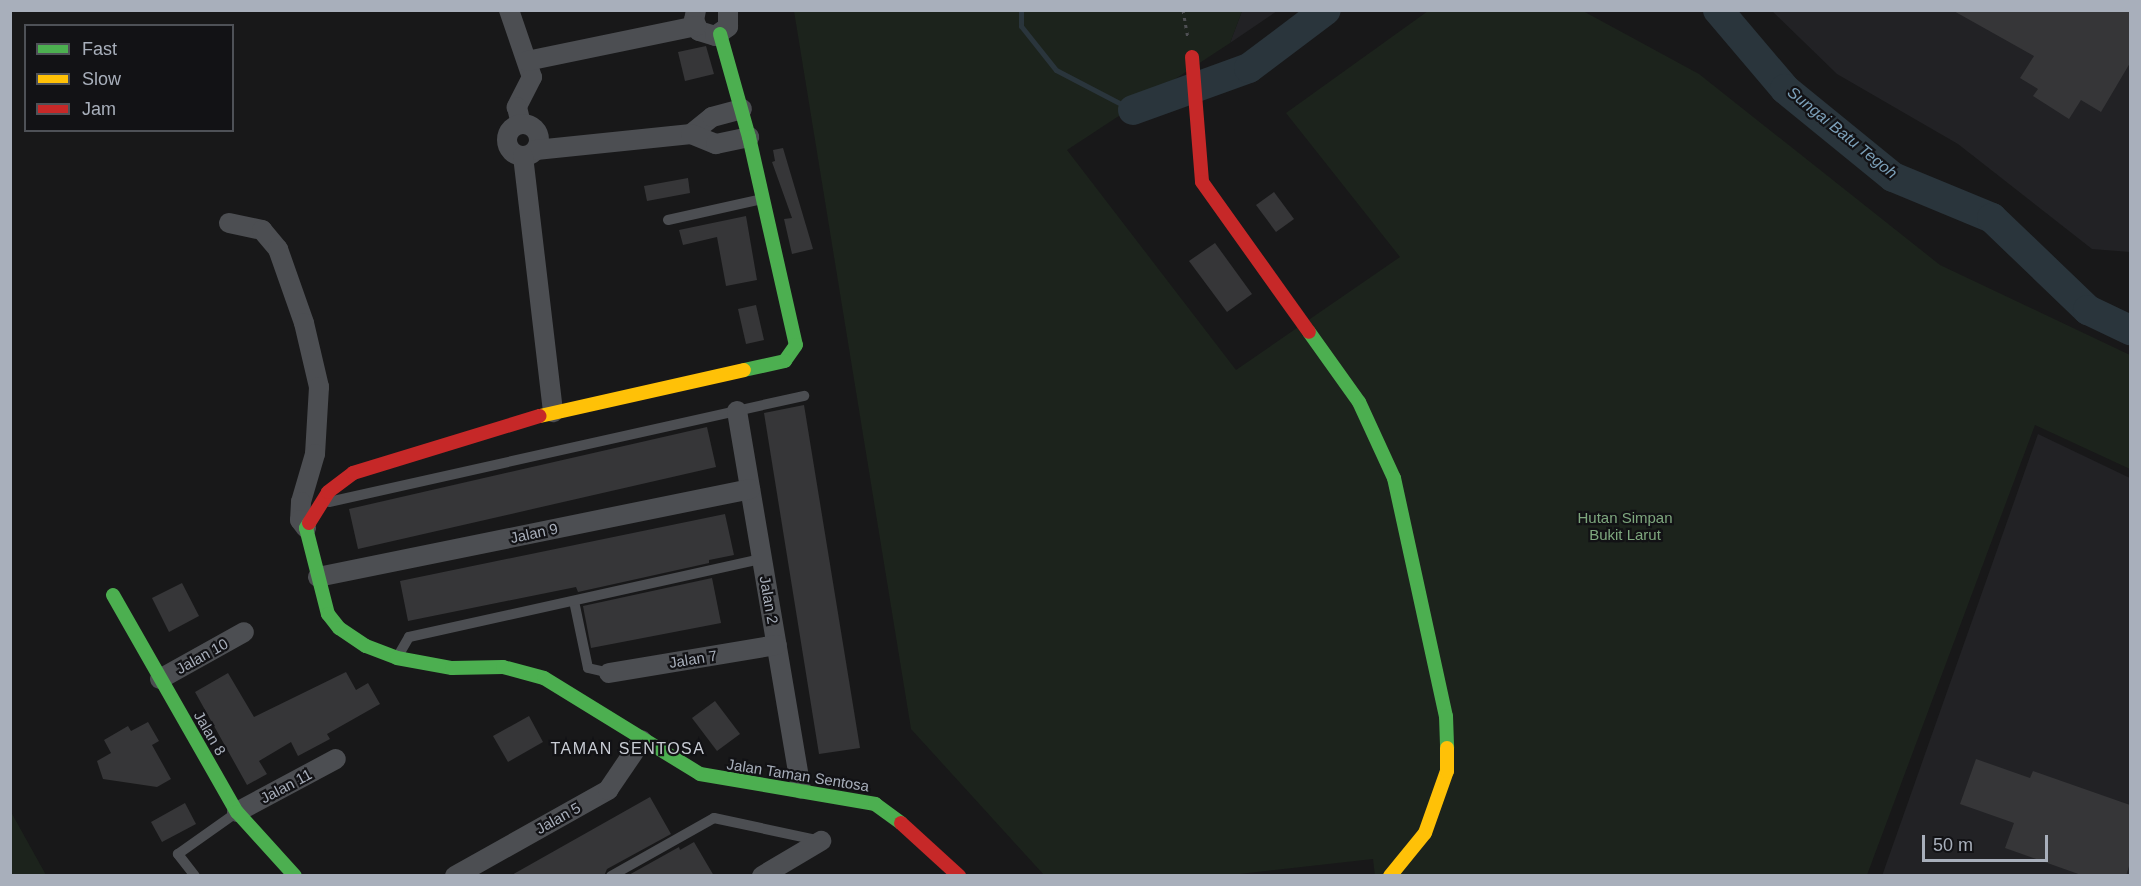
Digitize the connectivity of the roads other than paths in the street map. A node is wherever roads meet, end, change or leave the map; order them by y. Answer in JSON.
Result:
{"nodes":[{"id":1,"x":509,"y":10,"type":"edge"},
{"id":2,"x":728,"y":10,"type":"edge"},
{"id":3,"x":696,"y":18,"type":"edge"},
{"id":4,"x":720,"y":34,"type":"junction"},
{"id":5,"x":1192,"y":57,"type":"dead end"},
{"id":6,"x":527,"y":61,"type":"junction"},
{"id":7,"x":742,"y":109,"type":"junction"},
{"id":8,"x":521,"y":124,"type":"junction"},
{"id":9,"x":691,"y":134,"type":"junction"},
{"id":10,"x":749,"y":137,"type":"junction"},
{"id":11,"x":529,"y":153,"type":"junction"},
{"id":12,"x":763,"y":200,"type":"junction"},
{"id":13,"x":668,"y":220,"type":"dead end"},
{"id":14,"x":229,"y":222,"type":"dead end"},
{"id":15,"x":804,"y":396,"type":"dead end"},
{"id":16,"x":737,"y":411,"type":"junction"},
{"id":17,"x":552,"y":412,"type":"junction"},
{"id":18,"x":750,"y":489,"type":"junction"},
{"id":19,"x":319,"y":504,"type":"junction"},
{"id":20,"x":306,"y":528,"type":"junction"},
{"id":21,"x":762,"y":559,"type":"junction"},
{"id":22,"x":318,"y":577,"type":"junction"},
{"id":23,"x":113,"y":595,"type":"dead end"},
{"id":24,"x":574,"y":601,"type":"junction"},
{"id":25,"x":244,"y":632,"type":"dead end"},
{"id":26,"x":777,"y":645,"type":"junction"},
{"id":27,"x":397,"y":658,"type":"junction"},
{"id":28,"x":609,"y":673,"type":"joint"},
{"id":29,"x":160,"y":679,"type":"junction"},
{"id":30,"x":642,"y":740,"type":"junction"},
{"id":31,"x":336,"y":759,"type":"dead end"},
{"id":32,"x":801,"y":789,"type":"junction"},
{"id":33,"x":237,"y":812,"type":"junction"},
{"id":34,"x":821,"y":841,"type":"joint"},
{"id":35,"x":195,"y":876,"type":"edge"},
{"id":36,"x":295,"y":876,"type":"edge"},
{"id":37,"x":455,"y":876,"type":"edge"},
{"id":38,"x":611,"y":876,"type":"edge"},
{"id":39,"x":762,"y":876,"type":"edge"},
{"id":40,"x":959,"y":876,"type":"edge"},
{"id":41,"x":1390,"y":876,"type":"edge"}],
"edges":[{"from":1,"to":6,"type":"street"},
{"from":2,"to":4,"type":"street"},
{"from":3,"to":4,"type":"street"},
{"from":3,"to":6,"type":"street"},
{"from":4,"to":7,"type":"street"},
{"from":5,"to":41,"type":"street"},
{"from":6,"to":8,"type":"street"},
{"from":7,"to":9,"type":"street"},
{"from":7,"to":10,"type":"street"},
{"from":8,"to":11,"type":"street"},
{"from":8,"to":11,"type":"street"},
{"from":9,"to":10,"type":"street"},
{"from":9,"to":11,"type":"street"},
{"from":10,"to":12,"type":"street"},
{"from":11,"to":17,"type":"street"},
{"from":12,"to":13,"type":"lane"},
{"from":12,"to":17,"type":"street"},
{"from":14,"to":20,"type":"street"},
{"from":15,"to":16,"type":"lane"},
{"from":16,"to":18,"type":"street","name":"Jalan 2"},
{"from":16,"to":19,"type":"lane"},
{"from":17,"to":19,"type":"street"},
{"from":18,"to":21,"type":"street","name":"Jalan 2"},
{"from":18,"to":22,"type":"street","name":"Jalan 9"},
{"from":19,"to":20,"type":"street"},
{"from":20,"to":22,"type":"street","name":"Jalan Taman Sentosa"},
{"from":21,"to":24,"type":"lane"},
{"from":21,"to":26,"type":"street","name":"Jalan 2"},
{"from":22,"to":27,"type":"street","name":"Jalan Taman Sentosa"},
{"from":23,"to":29,"type":"street","name":"Jalan 8"},
{"from":24,"to":27,"type":"lane"},
{"from":24,"to":28,"type":"lane"},
{"from":25,"to":29,"type":"street","name":"Jalan 10"},
{"from":26,"to":28,"type":"street","name":"Jalan 7"},
{"from":26,"to":32,"type":"street","name":"Jalan 2"},
{"from":27,"to":30,"type":"street","name":"Jalan Taman Sentosa"},
{"from":29,"to":33,"type":"street","name":"Jalan 8"},
{"from":30,"to":32,"type":"street","name":"Jalan Taman Sentosa"},
{"from":30,"to":37,"type":"street","name":"Jalan 5"},
{"from":31,"to":33,"type":"street","name":"Jalan 11"},
{"from":32,"to":40,"type":"street","name":"Jalan Taman Sentosa"},
{"from":33,"to":35,"type":"lane"},
{"from":33,"to":36,"type":"street","name":"Jalan 8"},
{"from":34,"to":38,"type":"lane"},
{"from":34,"to":39,"type":"street"}]}
